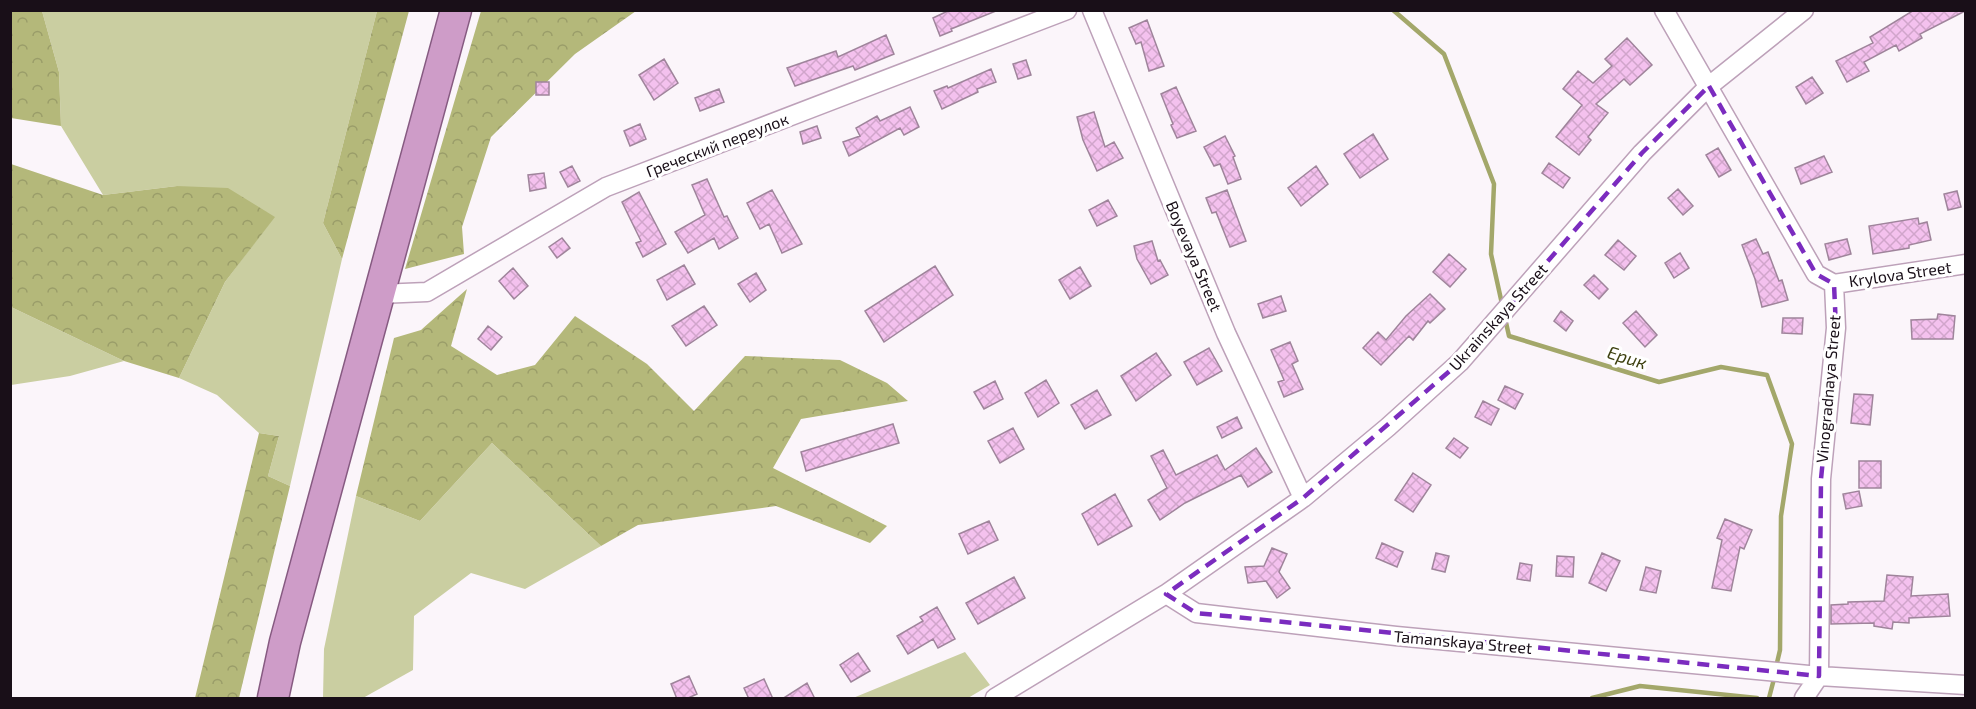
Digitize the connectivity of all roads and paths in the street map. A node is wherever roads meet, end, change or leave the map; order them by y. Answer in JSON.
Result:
{"nodes":[{"id":1,"x":456,"y":10,"type":"edge"},
{"id":2,"x":1067,"y":10,"type":"edge"},
{"id":3,"x":1092,"y":10,"type":"edge"},
{"id":4,"x":1664,"y":10,"type":"edge"},
{"id":5,"x":1804,"y":10,"type":"edge"},
{"id":6,"x":1708,"y":86,"type":"junction"},
{"id":7,"x":1965,"y":264,"type":"edge"},
{"id":8,"x":1834,"y":284,"type":"junction"},
{"id":9,"x":379,"y":294,"type":"junction"},
{"id":10,"x":1303,"y":498,"type":"junction"},
{"id":11,"x":1166,"y":594,"type":"junction"},
{"id":12,"x":1819,"y":676,"type":"junction"},
{"id":13,"x":1965,"y":685,"type":"edge"},
{"id":14,"x":273,"y":699,"type":"edge"},
{"id":15,"x":995,"y":699,"type":"edge"},
{"id":16,"x":1804,"y":699,"type":"edge"}],
"edges":[{"from":1,"to":9,"type":"highway"},
{"from":2,"to":9,"type":"street","name":"Греческий переулок"},
{"from":3,"to":10,"type":"street","name":"Boyevaya Street"},
{"from":4,"to":6,"type":"street"},
{"from":5,"to":6,"type":"street","name":"Ukrainskaya Street"},
{"from":6,"to":8,"type":"street"},
{"from":6,"to":10,"type":"street","name":"Ukrainskaya Street"},
{"from":7,"to":8,"type":"street","name":"Krylova Street"},
{"from":8,"to":12,"type":"street","name":"Vinogradnaya Street"},
{"from":9,"to":14,"type":"highway"},
{"from":10,"to":11,"type":"street","name":"Ukrainskaya Street"},
{"from":11,"to":12,"type":"street","name":"Tamanskaya Street"},
{"from":11,"to":15,"type":"street"},
{"from":12,"to":13,"type":"street","name":"Tamanskaya Street"},
{"from":12,"to":16,"type":"street"}]}
